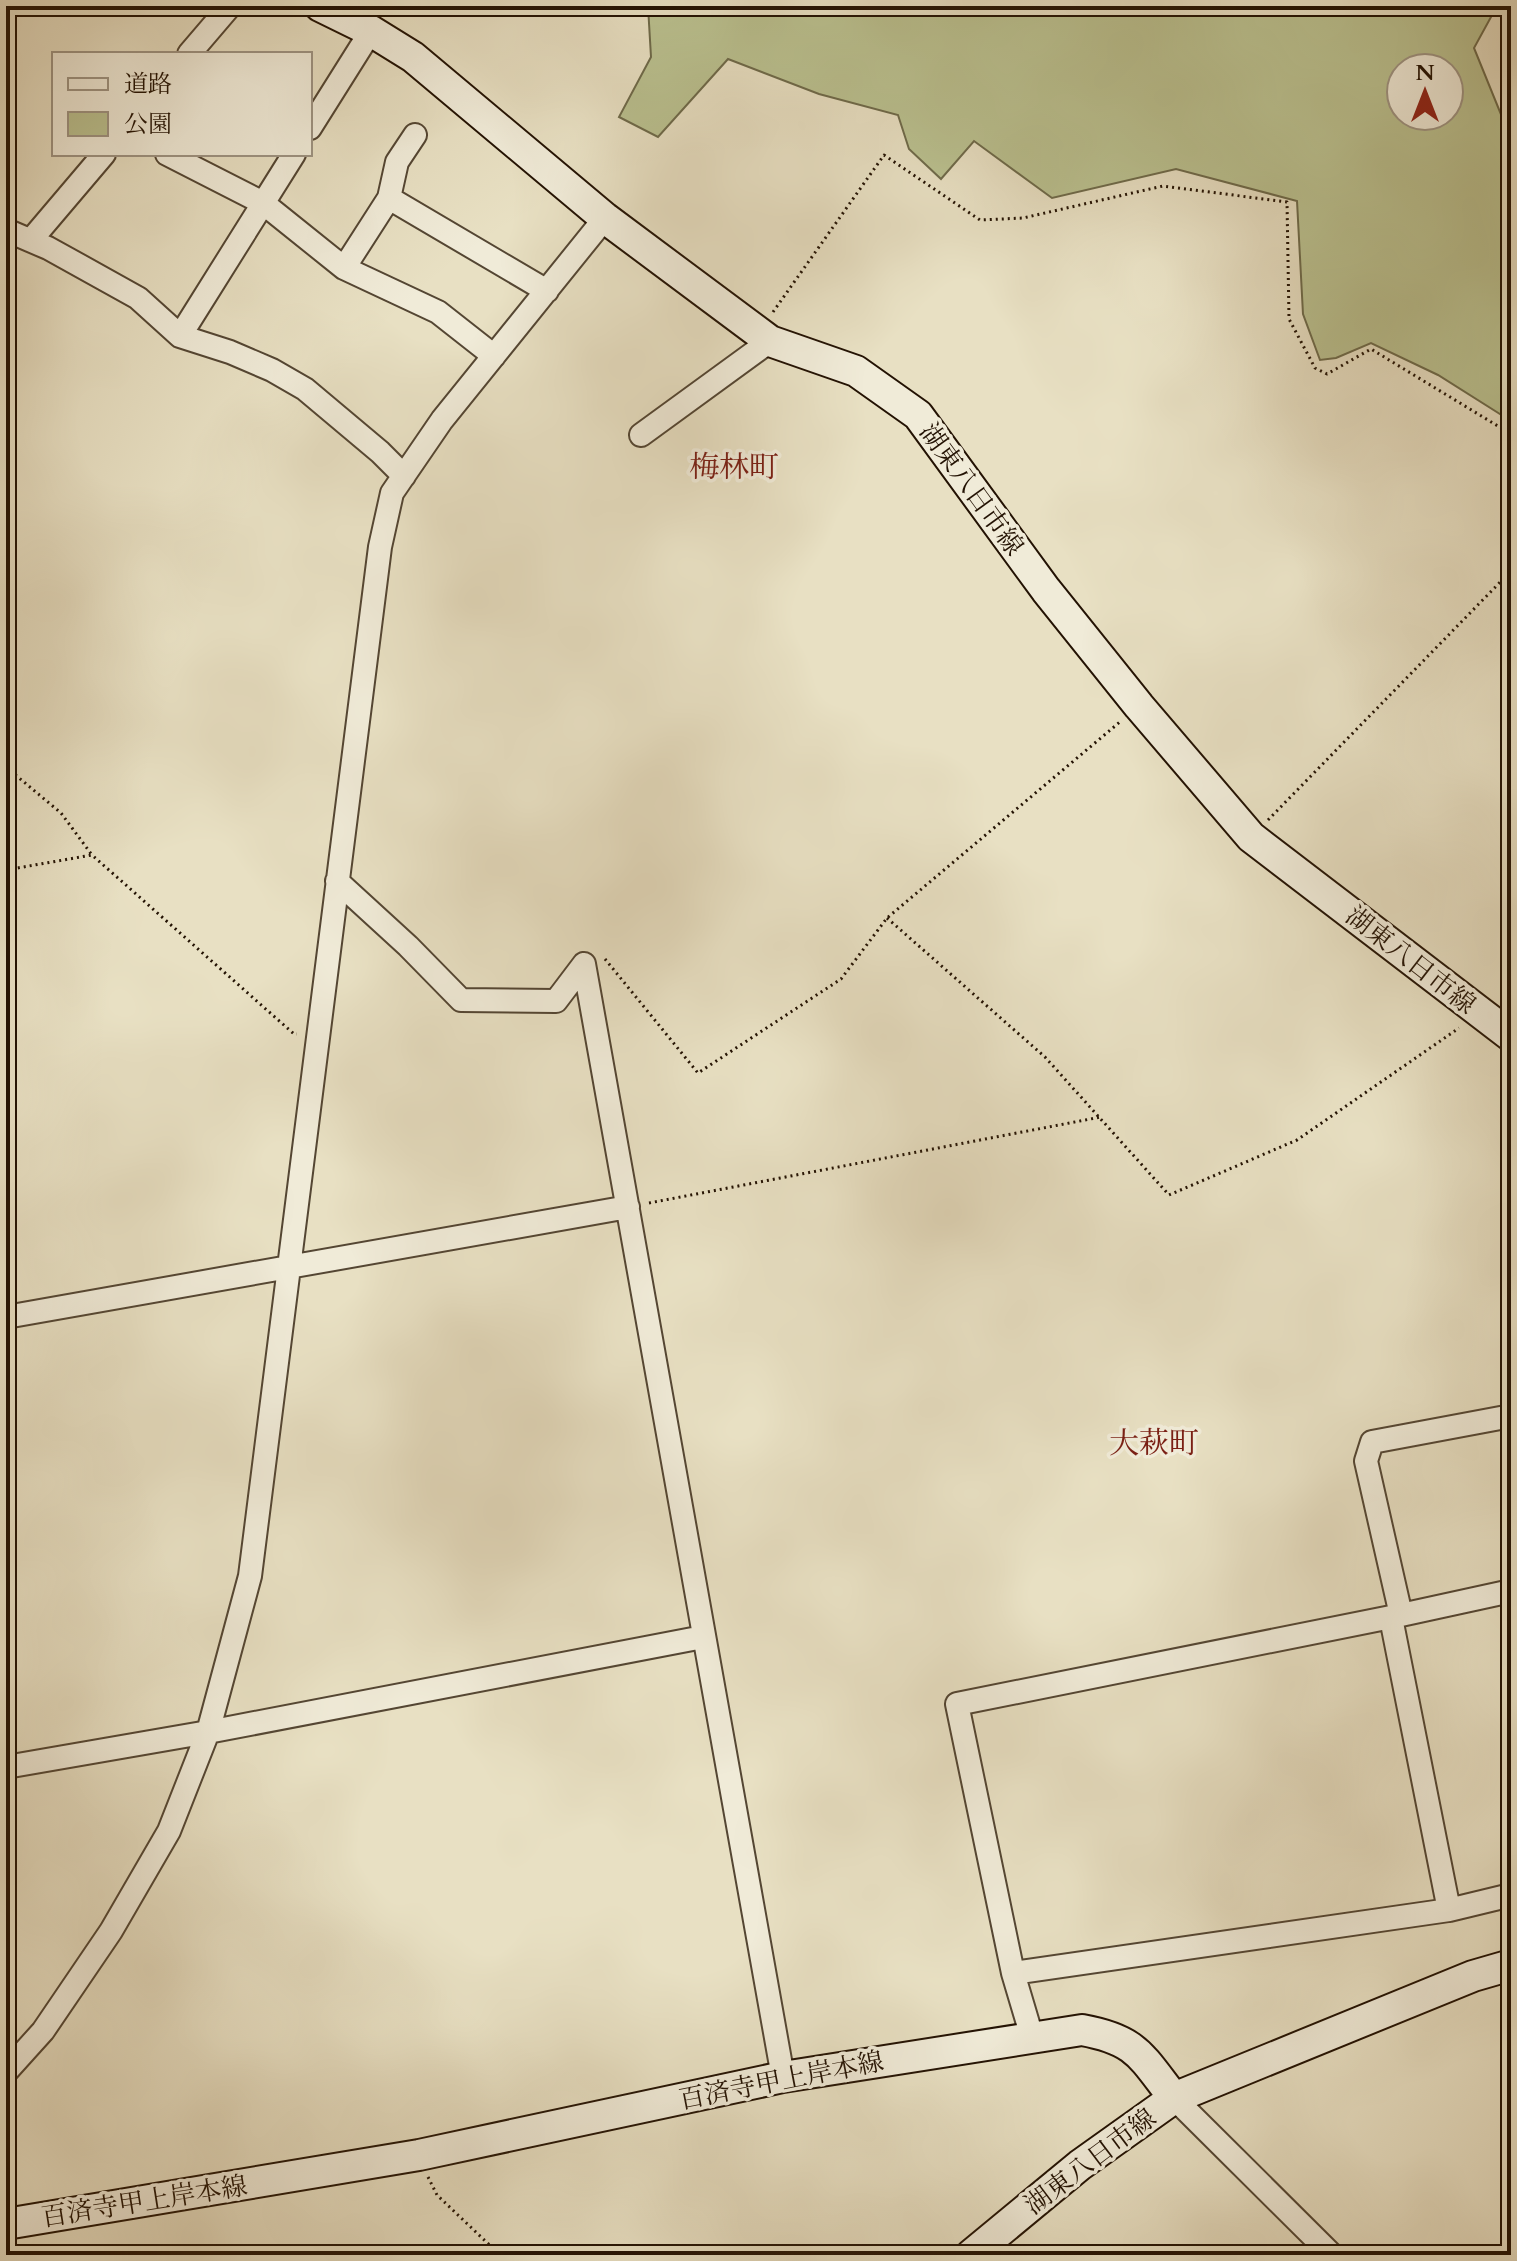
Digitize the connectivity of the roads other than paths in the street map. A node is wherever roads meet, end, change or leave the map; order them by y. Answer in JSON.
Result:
{"nodes":[{"id":1,"x":230,"y":6,"type":"edge"},
{"id":2,"x":320,"y":6,"type":"edge"},
{"id":3,"x":371,"y":31,"type":"junction"},
{"id":4,"x":191,"y":52,"type":"edge"},
{"id":5,"x":312,"y":125,"type":"edge"},
{"id":6,"x":415,"y":135,"type":"dead end"},
{"id":7,"x":102,"y":156,"type":"edge"},
{"id":8,"x":171,"y":156,"type":"edge"},
{"id":9,"x":293,"y":156,"type":"edge"},
{"id":10,"x":389,"y":198,"type":"junction"},
{"id":11,"x":263,"y":203,"type":"junction"},
{"id":12,"x":605,"y":218,"type":"junction"},
{"id":13,"x":6,"y":230,"type":"edge"},
{"id":14,"x":31,"y":240,"type":"junction"},
{"id":15,"x":344,"y":268,"type":"junction"},
{"id":16,"x":547,"y":291,"type":"junction"},
{"id":17,"x":180,"y":336,"type":"junction"},
{"id":18,"x":765,"y":336,"type":"junction"},
{"id":19,"x":494,"y":356,"type":"junction"},
{"id":20,"x":641,"y":435,"type":"dead end"},
{"id":21,"x":404,"y":476,"type":"junction"},
{"id":22,"x":337,"y":881,"type":"junction"},
{"id":23,"x":1511,"y":1036,"type":"edge"},
{"id":24,"x":628,"y":1207,"type":"junction"},
{"id":25,"x":290,"y":1268,"type":"junction"},
{"id":26,"x":6,"y":1317,"type":"edge"},
{"id":27,"x":1511,"y":1416,"type":"edge"},
{"id":28,"x":1511,"y":1591,"type":"edge"},
{"id":29,"x":1396,"y":1616,"type":"junction"},
{"id":30,"x":703,"y":1637,"type":"junction"},
{"id":31,"x":208,"y":1732,"type":"junction"},
{"id":32,"x":6,"y":1767,"type":"edge"},
{"id":33,"x":1511,"y":1895,"type":"edge"},
{"id":34,"x":1449,"y":1910,"type":"junction"},
{"id":35,"x":1511,"y":1965,"type":"edge"},
{"id":36,"x":1013,"y":1973,"type":"junction"},
{"id":37,"x":1032,"y":2037,"type":"junction"},
{"id":38,"x":6,"y":2072,"type":"edge"},
{"id":39,"x":783,"y":2077,"type":"junction"},
{"id":40,"x":1174,"y":2098,"type":"junction"},
{"id":41,"x":6,"y":2224,"type":"edge"},
{"id":42,"x":971,"y":2255,"type":"edge"},
{"id":43,"x":1332,"y":2255,"type":"edge"}],
"edges":[{"from":1,"to":4,"type":"street"},
{"from":2,"to":3,"type":"main road","name":"湖東八日市線"},
{"from":3,"to":5,"type":"street"},
{"from":3,"to":12,"type":"main road","name":"湖東八日市線"},
{"from":6,"to":10,"type":"street"},
{"from":7,"to":14,"type":"street"},
{"from":8,"to":11,"type":"street"},
{"from":9,"to":11,"type":"street"},
{"from":10,"to":15,"type":"street"},
{"from":10,"to":16,"type":"street"},
{"from":11,"to":15,"type":"street"},
{"from":11,"to":17,"type":"street"},
{"from":12,"to":16,"type":"street"},
{"from":12,"to":18,"type":"main road","name":"湖東八日市線"},
{"from":13,"to":14,"type":"street"},
{"from":14,"to":17,"type":"street"},
{"from":15,"to":19,"type":"street"},
{"from":16,"to":19,"type":"street"},
{"from":17,"to":21,"type":"street"},
{"from":18,"to":20,"type":"street"},
{"from":18,"to":23,"type":"main road","name":"湖東八日市線"},
{"from":19,"to":21,"type":"street"},
{"from":21,"to":22,"type":"street"},
{"from":22,"to":24,"type":"street"},
{"from":22,"to":25,"type":"street"},
{"from":24,"to":25,"type":"street"},
{"from":24,"to":30,"type":"street"},
{"from":25,"to":26,"type":"street"},
{"from":25,"to":31,"type":"street"},
{"from":27,"to":29,"type":"street"},
{"from":28,"to":29,"type":"street"},
{"from":29,"to":34,"type":"street"},
{"from":29,"to":36,"type":"street"},
{"from":30,"to":31,"type":"street"},
{"from":30,"to":39,"type":"street"},
{"from":31,"to":32,"type":"street"},
{"from":31,"to":38,"type":"street"},
{"from":33,"to":34,"type":"street"},
{"from":34,"to":36,"type":"street"},
{"from":35,"to":40,"type":"main road"},
{"from":36,"to":37,"type":"street"},
{"from":37,"to":39,"type":"main road","name":"百済寺甲上岸本線"},
{"from":37,"to":40,"type":"main road","name":"百済寺甲上岸本線"},
{"from":39,"to":41,"type":"main road","name":"百済寺甲上岸本線"},
{"from":40,"to":42,"type":"main road","name":"湖東八日市線"},
{"from":40,"to":43,"type":"street"}]}
